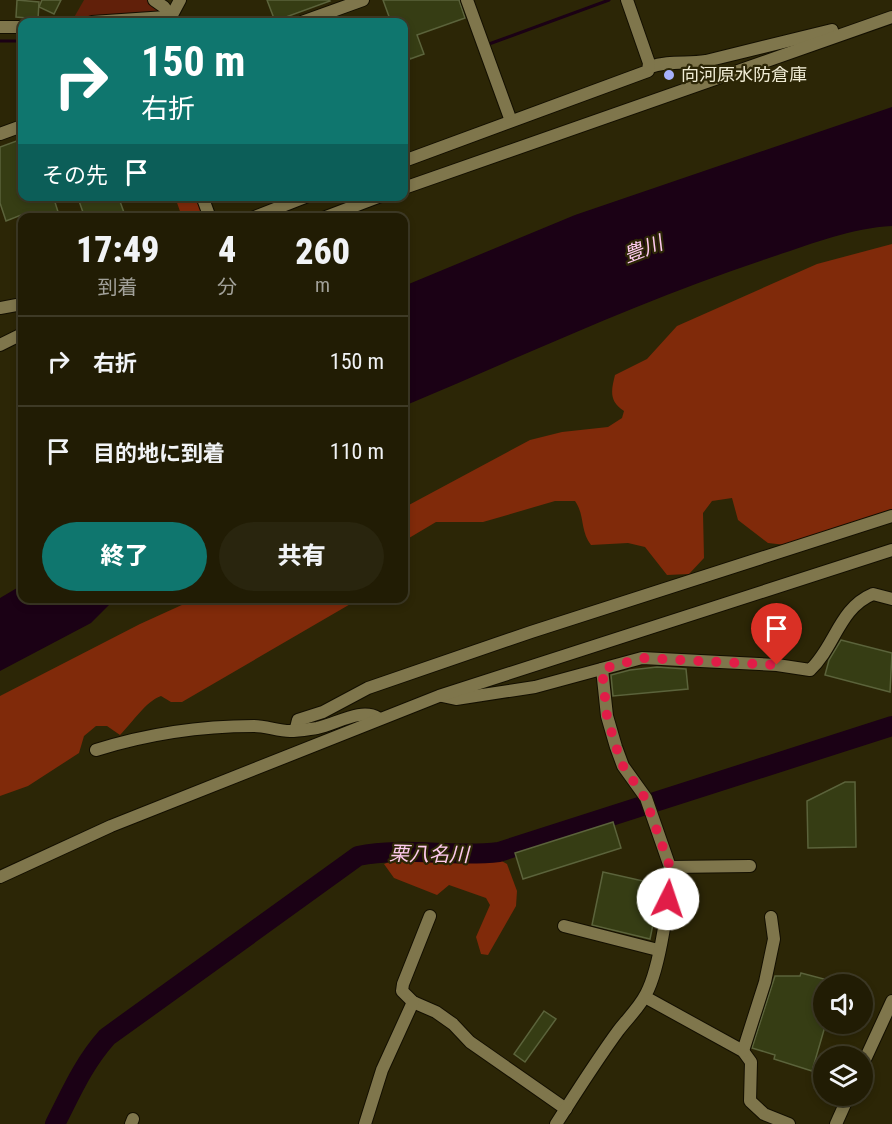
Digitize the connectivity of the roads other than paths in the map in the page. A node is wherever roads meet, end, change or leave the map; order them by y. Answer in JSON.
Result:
{"nodes":[{"id":1,"x":154,"y":0,"type":"edge"},
{"id":2,"x":180,"y":0,"type":"edge"},
{"id":3,"x":363,"y":0,"type":"edge"},
{"id":4,"x":467,"y":0,"type":"edge"},
{"id":5,"x":627,"y":0,"type":"edge"},
{"id":6,"x":892,"y":17,"type":"edge"},
{"id":7,"x":151,"y":18,"type":"edge"},
{"id":8,"x":170,"y":18,"type":"edge"},
{"id":9,"x":172,"y":18,"type":"edge"},
{"id":10,"x":173,"y":18,"type":"edge"},
{"id":11,"x":313,"y":18,"type":"edge"},
{"id":12,"x":0,"y":27,"type":"edge"},
{"id":13,"x":18,"y":27,"type":"edge"},
{"id":14,"x":860,"y":27,"type":"junction"},
{"id":15,"x":650,"y":67,"type":"junction"},
{"id":16,"x":511,"y":121,"type":"junction"},
{"id":17,"x":18,"y":127,"type":"edge"},
{"id":18,"x":0,"y":134,"type":"edge"},
{"id":19,"x":408,"y":160,"type":"edge"},
{"id":20,"x":408,"y":187,"type":"edge"},
{"id":21,"x":295,"y":201,"type":"edge"},
{"id":22,"x":368,"y":201,"type":"edge"},
{"id":23,"x":265,"y":213,"type":"edge"},
{"id":24,"x":336,"y":213,"type":"edge"},
{"id":25,"x":18,"y":305,"type":"edge"},
{"id":26,"x":0,"y":308,"type":"edge"},
{"id":27,"x":18,"y":334,"type":"edge"},
{"id":28,"x":18,"y":335,"type":"edge"},
{"id":29,"x":0,"y":336,"type":"edge"},
{"id":30,"x":0,"y":345,"type":"edge"},
{"id":31,"x":892,"y":516,"type":"edge"},
{"id":32,"x":892,"y":550,"type":"edge"},
{"id":33,"x":892,"y":599,"type":"edge"},
{"id":34,"x":602,"y":669,"type":"junction"},
{"id":35,"x":439,"y":696,"type":"junction"},
{"id":36,"x":378,"y":718,"type":"junction"},
{"id":37,"x":300,"y":730,"type":"junction"},
{"id":38,"x":96,"y":750,"type":"dead end"},
{"id":39,"x":750,"y":866,"type":"dead end"},
{"id":40,"x":670,"y":867,"type":"junction"},
{"id":41,"x":0,"y":877,"type":"edge"},
{"id":42,"x":430,"y":916,"type":"dead end"},
{"id":43,"x":771,"y":917,"type":"dead end"},
{"id":44,"x":564,"y":926,"type":"dead end"},
{"id":45,"x":658,"y":950,"type":"junction"},
{"id":46,"x":645,"y":997,"type":"junction"},
{"id":47,"x":892,"y":1001,"type":"edge"},
{"id":48,"x":413,"y":1002,"type":"junction"},
{"id":49,"x":871,"y":1046,"type":"edge"},
{"id":50,"x":743,"y":1052,"type":"junction"},
{"id":51,"x":844,"y":1106,"type":"edge"},
{"id":52,"x":566,"y":1109,"type":"junction"},
{"id":53,"x":763,"y":1119,"type":"edge"},
{"id":54,"x":365,"y":1124,"type":"edge"},
{"id":55,"x":556,"y":1124,"type":"edge"},
{"id":56,"x":789,"y":1124,"type":"edge"},
{"id":57,"x":836,"y":1124,"type":"edge"}],
"edges":[{"from":1,"to":9,"type":"street"},
{"from":2,"to":10,"type":"street"},
{"from":3,"to":11,"type":"street"},
{"from":4,"to":16,"type":"street"},
{"from":5,"to":15,"type":"street"},
{"from":6,"to":14,"type":"street"},
{"from":7,"to":8,"type":"street"},
{"from":12,"to":13,"type":"street"},
{"from":14,"to":15,"type":"street"},
{"from":14,"to":20,"type":"street"},
{"from":15,"to":16,"type":"street"},
{"from":16,"to":19,"type":"street"},
{"from":17,"to":18,"type":"street"},
{"from":21,"to":23,"type":"street"},
{"from":22,"to":24,"type":"street"},
{"from":25,"to":26,"type":"street"},
{"from":27,"to":29,"type":"street"},
{"from":28,"to":30,"type":"street"},
{"from":31,"to":37,"type":"street"},
{"from":32,"to":35,"type":"street"},
{"from":33,"to":34,"type":"street"},
{"from":34,"to":35,"type":"street"},
{"from":34,"to":40,"type":"street"},
{"from":35,"to":36,"type":"street"},
{"from":36,"to":37,"type":"street"},
{"from":36,"to":41,"type":"street"},
{"from":37,"to":38,"type":"street"},
{"from":39,"to":40,"type":"street"},
{"from":40,"to":45,"type":"street"},
{"from":42,"to":48,"type":"street"},
{"from":43,"to":50,"type":"street"},
{"from":44,"to":45,"type":"street"},
{"from":45,"to":46,"type":"street"},
{"from":46,"to":50,"type":"street"},
{"from":46,"to":52,"type":"street"},
{"from":47,"to":49,"type":"street"},
{"from":48,"to":52,"type":"street"},
{"from":48,"to":54,"type":"street"},
{"from":50,"to":53,"type":"street"},
{"from":51,"to":57,"type":"street"},
{"from":52,"to":55,"type":"street"},
{"from":53,"to":56,"type":"street"}]}
